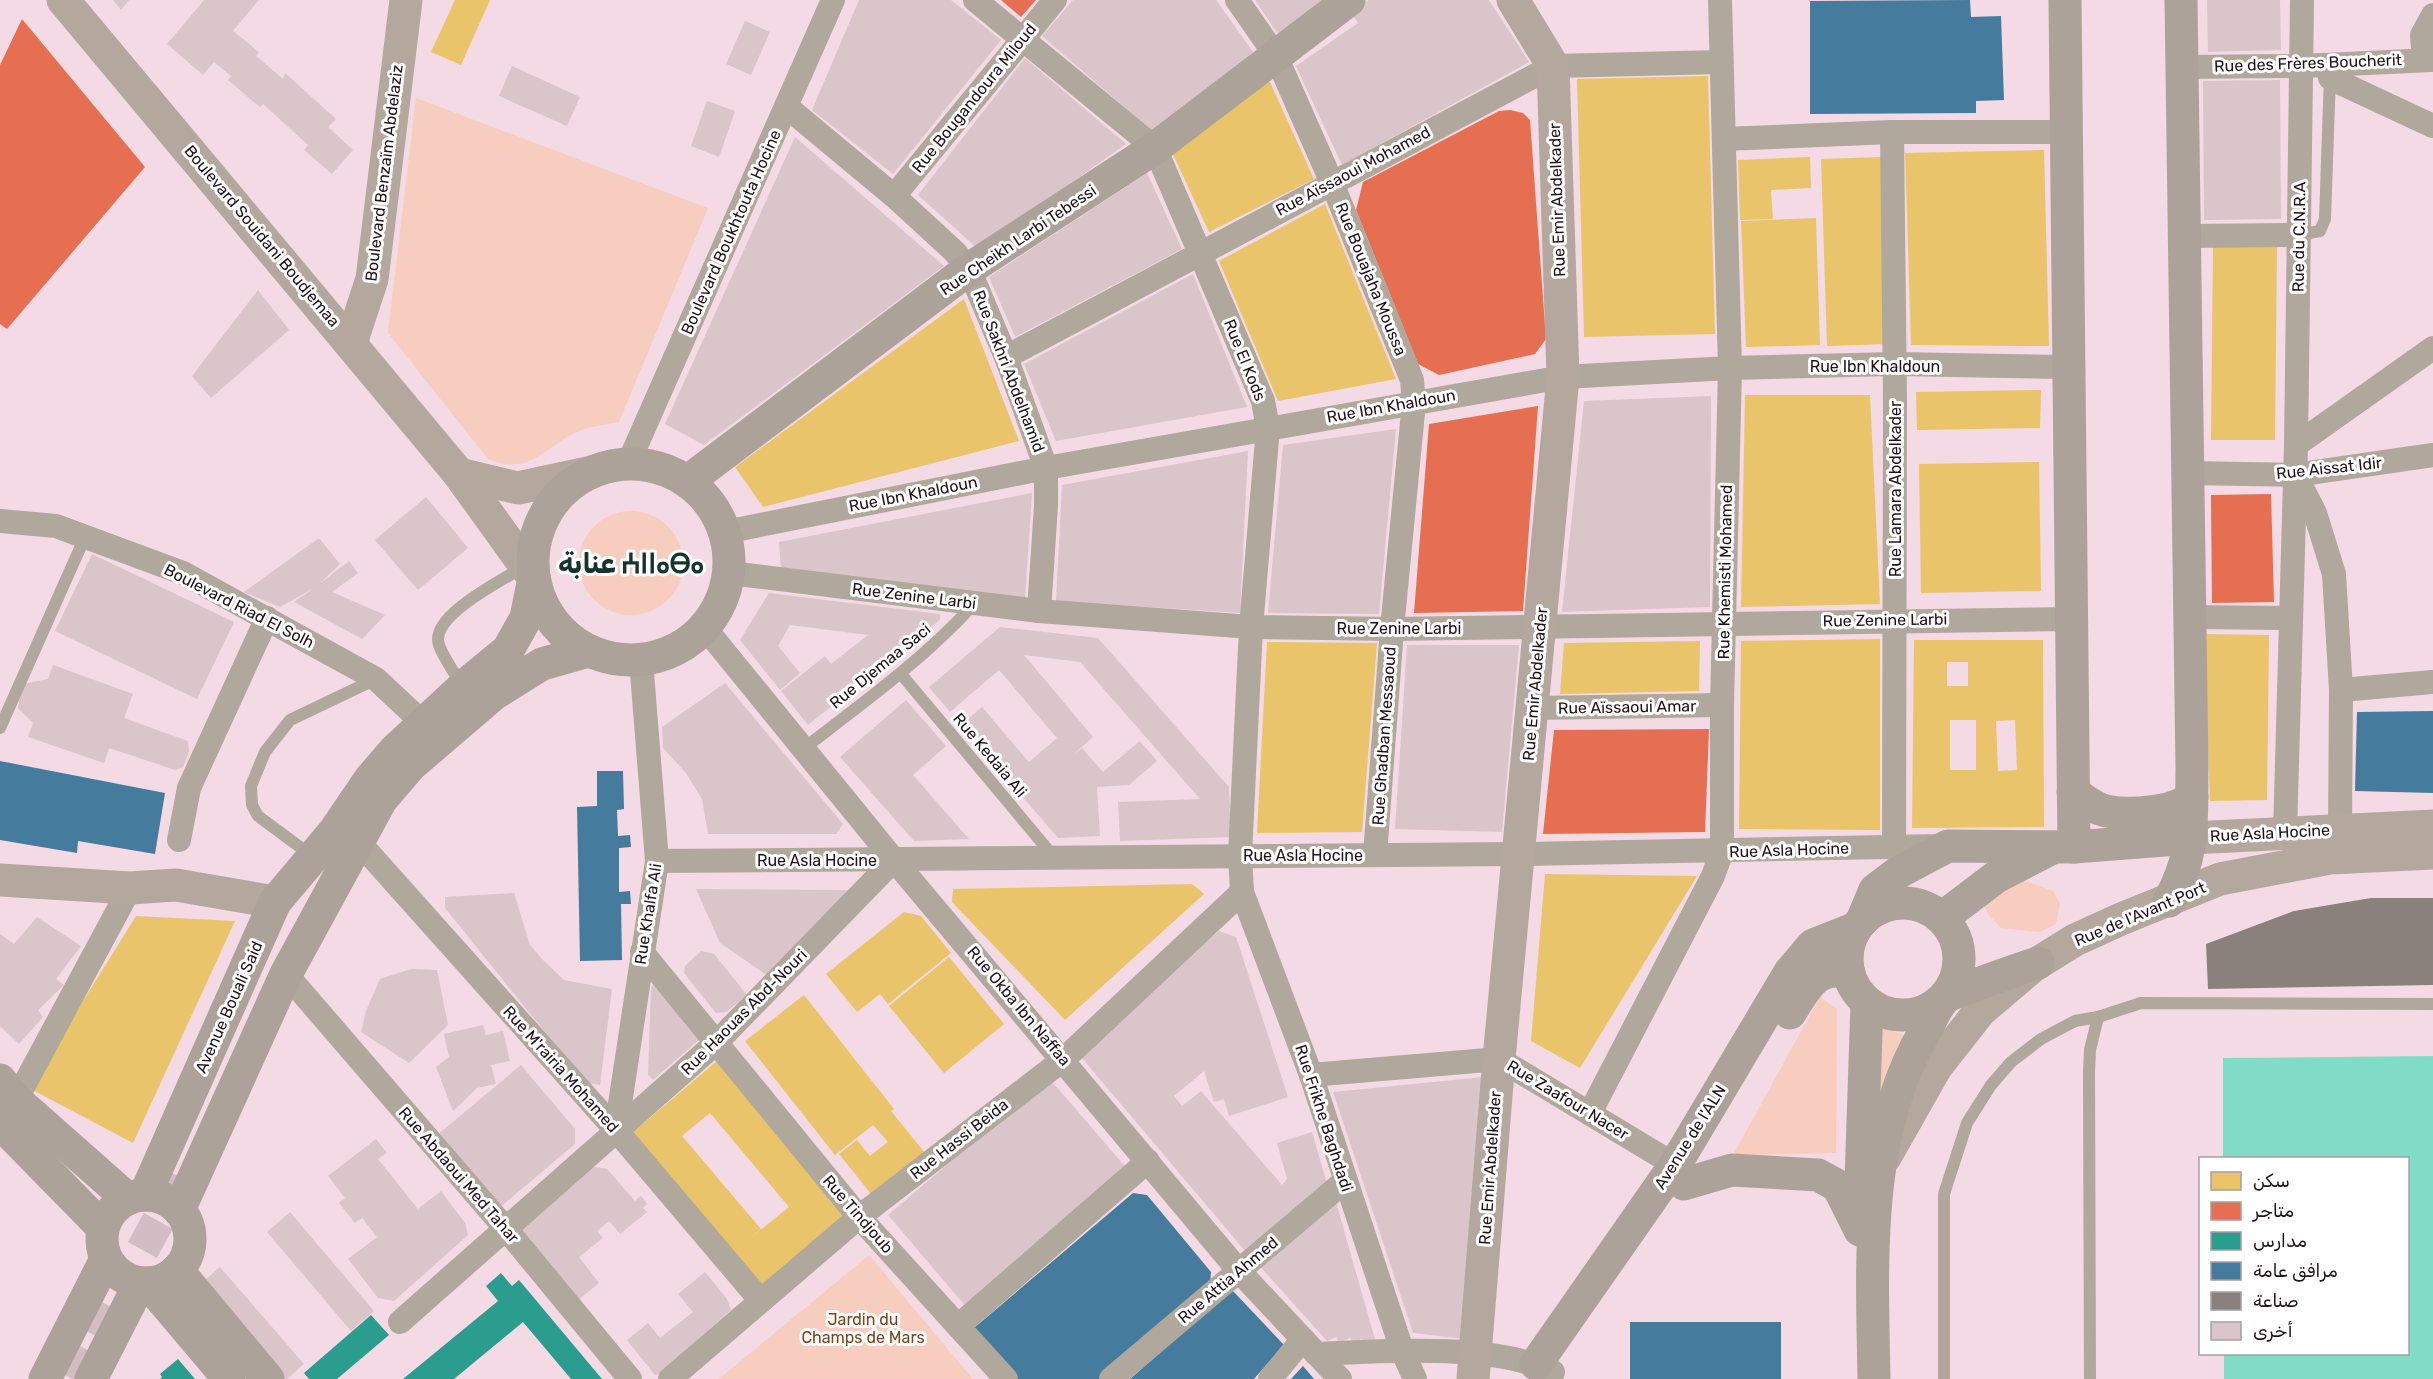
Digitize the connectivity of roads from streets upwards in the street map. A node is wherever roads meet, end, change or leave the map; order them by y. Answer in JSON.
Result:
{"nodes":[{"id":1,"x":63,"y":0,"type":"edge"},
{"id":2,"x":406,"y":0,"type":"edge"},
{"id":3,"x":833,"y":0,"type":"edge"},
{"id":4,"x":975,"y":0,"type":"edge"},
{"id":5,"x":1055,"y":0,"type":"edge"},
{"id":6,"x":1237,"y":0,"type":"edge"},
{"id":7,"x":1349,"y":0,"type":"edge"},
{"id":8,"x":1512,"y":0,"type":"edge"},
{"id":9,"x":1720,"y":0,"type":"edge"},
{"id":10,"x":2065,"y":0,"type":"edge"},
{"id":11,"x":2181,"y":0,"type":"edge"},
{"id":12,"x":2302,"y":0,"type":"edge"},
{"id":13,"x":2433,"y":15,"type":"edge"},
{"id":14,"x":1022,"y":38,"type":"junction"},
{"id":15,"x":1276,"y":56,"type":"junction"},
{"id":16,"x":2428,"y":60,"type":"edge"},
{"id":17,"x":1721,"y":62,"type":"junction"},
{"id":18,"x":1553,"y":66,"type":"junction"},
{"id":19,"x":2301,"y":66,"type":"junction"},
{"id":20,"x":2182,"y":67,"type":"junction"},
{"id":21,"x":2330,"y":71,"type":"junction"},
{"id":22,"x":787,"y":107,"type":"junction"},
{"id":23,"x":2433,"y":126,"type":"edge"},
{"id":24,"x":1892,"y":132,"type":"junction"},
{"id":25,"x":2064,"y":132,"type":"junction"},
{"id":26,"x":1724,"y":139,"type":"junction"},
{"id":27,"x":1155,"y":148,"type":"junction"},
{"id":28,"x":1332,"y":183,"type":"junction"},
{"id":29,"x":894,"y":196,"type":"junction"},
{"id":30,"x":2298,"y":235,"type":"junction"},
{"id":31,"x":2186,"y":236,"type":"junction"},
{"id":32,"x":1200,"y":251,"type":"junction"},
{"id":33,"x":969,"y":269,"type":"junction"},
{"id":34,"x":351,"y":343,"type":"junction"},
{"id":35,"x":2433,"y":348,"type":"edge"},
{"id":36,"x":1006,"y":357,"type":"junction"},
{"id":37,"x":1895,"y":364,"type":"junction"},
{"id":38,"x":2067,"y":367,"type":"junction"},
{"id":39,"x":1730,"y":368,"type":"junction"},
{"id":40,"x":1563,"y":377,"type":"junction"},
{"id":41,"x":1414,"y":402,"type":"junction"},
{"id":42,"x":1268,"y":428,"type":"junction"},
{"id":43,"x":2296,"y":446,"type":"junction"},
{"id":44,"x":2433,"y":455,"type":"edge"},
{"id":45,"x":628,"y":464,"type":"junction"},
{"id":46,"x":1046,"y":468,"type":"junction"},
{"id":47,"x":459,"y":474,"type":"junction"},
{"id":48,"x":588,"y":474,"type":"junction"},
{"id":49,"x":2189,"y":474,"type":"junction"},
{"id":50,"x":2295,"y":474,"type":"junction"},
{"id":51,"x":688,"y":481,"type":"junction"},
{"id":52,"x":0,"y":521,"type":"edge"},
{"id":53,"x":725,"y":532,"type":"junction"},
{"id":54,"x":529,"y":572,"type":"junction"},
{"id":55,"x":729,"y":573,"type":"junction"},
{"id":56,"x":1039,"y":611,"type":"junction"},
{"id":57,"x":2190,"y":617,"type":"junction"},
{"id":58,"x":267,"y":618,"type":"junction"},
{"id":59,"x":2290,"y":618,"type":"junction"},
{"id":60,"x":2071,"y":619,"type":"junction"},
{"id":61,"x":1895,"y":620,"type":"junction"},
{"id":62,"x":1724,"y":622,"type":"junction"},
{"id":63,"x":1539,"y":626,"type":"junction"},
{"id":64,"x":1251,"y":627,"type":"junction"},
{"id":65,"x":705,"y":628,"type":"junction"},
{"id":66,"x":1392,"y":629,"type":"junction"},
{"id":67,"x":588,"y":651,"type":"junction"},
{"id":68,"x":641,"y":660,"type":"junction"},
{"id":69,"x":2433,"y":682,"type":"edge"},
{"id":70,"x":2341,"y":690,"type":"junction"},
{"id":71,"x":1722,"y":705,"type":"junction"},
{"id":72,"x":1533,"y":708,"type":"junction"},
{"id":73,"x":423,"y":723,"type":"junction"},
{"id":74,"x":2073,"y":792,"type":"junction"},
{"id":75,"x":2192,"y":797,"type":"junction"},
{"id":76,"x":2433,"y":826,"type":"edge"},
{"id":77,"x":2340,"y":829,"type":"junction"},
{"id":78,"x":2285,"y":833,"type":"junction"},
{"id":79,"x":346,"y":836,"type":"junction"},
{"id":80,"x":2191,"y":838,"type":"junction"},
{"id":81,"x":179,"y":840,"type":"dead end"},
{"id":82,"x":1948,"y":846,"type":"junction"},
{"id":83,"x":1894,"y":847,"type":"junction"},
{"id":84,"x":2062,"y":847,"type":"junction"},
{"id":85,"x":1722,"y":851,"type":"junction"},
{"id":86,"x":2433,"y":853,"type":"edge"},
{"id":87,"x":1520,"y":854,"type":"junction"},
{"id":88,"x":1240,"y":855,"type":"junction"},
{"id":89,"x":1374,"y":855,"type":"junction"},
{"id":90,"x":894,"y":860,"type":"junction"},
{"id":91,"x":657,"y":861,"type":"junction"},
{"id":92,"x":0,"y":880,"type":"edge"},
{"id":93,"x":130,"y":888,"type":"junction"},
{"id":94,"x":1875,"y":890,"type":"junction"},
{"id":95,"x":1242,"y":892,"type":"junction"},
{"id":96,"x":2169,"y":901,"type":"junction"},
{"id":97,"x":275,"y":902,"type":"junction"},
{"id":98,"x":1942,"y":918,"type":"junction"},
{"id":99,"x":1859,"y":925,"type":"junction"},
{"id":100,"x":1813,"y":945,"type":"junction"},
{"id":101,"x":642,"y":952,"type":"junction"},
{"id":102,"x":2038,"y":963,"type":"junction"},
{"id":103,"x":282,"y":966,"type":"junction"},
{"id":104,"x":1849,"y":974,"type":"junction"},
{"id":105,"x":1945,"y":998,"type":"junction"},
{"id":106,"x":1867,"y":1002,"type":"junction"},
{"id":107,"x":716,"y":1043,"type":"junction"},
{"id":108,"x":238,"y":1059,"type":"dead end"},
{"id":109,"x":1064,"y":1059,"type":"junction"},
{"id":110,"x":1499,"y":1059,"type":"junction"},
{"id":111,"x":1311,"y":1075,"type":"junction"},
{"id":112,"x":6,"y":1101,"type":"edge"},
{"id":113,"x":1590,"y":1113,"type":"junction"},
{"id":114,"x":616,"y":1130,"type":"junction"},
{"id":115,"x":168,"y":1143,"type":"junction"},
{"id":116,"x":80,"y":1156,"type":"junction"},
{"id":117,"x":1148,"y":1161,"type":"junction"},
{"id":118,"x":1880,"y":1166,"type":"junction"},
{"id":119,"x":1679,"y":1174,"type":"junction"},
{"id":120,"x":1345,"y":1180,"type":"junction"},
{"id":121,"x":136,"y":1197,"type":"junction"},
{"id":122,"x":179,"y":1210,"type":"junction"},
{"id":123,"x":859,"y":1217,"type":"junction"},
{"id":124,"x":506,"y":1229,"type":"junction"},
{"id":125,"x":1860,"y":1230,"type":"junction"},
{"id":126,"x":105,"y":1243,"type":"junction"},
{"id":127,"x":1239,"y":1271,"type":"junction"},
{"id":128,"x":155,"y":1278,"type":"junction"},
{"id":129,"x":761,"y":1301,"type":"junction"},
{"id":130,"x":400,"y":1322,"type":"dead end"},
{"id":131,"x":958,"y":1326,"type":"junction"},
{"id":132,"x":1310,"y":1347,"type":"junction"},
{"id":133,"x":1402,"y":1350,"type":"junction"},
{"id":134,"x":1475,"y":1367,"type":"edge"},
{"id":135,"x":1546,"y":1371,"type":"edge"},
{"id":136,"x":45,"y":1379,"type":"edge"},
{"id":137,"x":91,"y":1379,"type":"edge"},
{"id":138,"x":229,"y":1379,"type":"edge"},
{"id":139,"x":268,"y":1379,"type":"edge"},
{"id":140,"x":630,"y":1379,"type":"edge"},
{"id":141,"x":670,"y":1379,"type":"edge"},
{"id":142,"x":1005,"y":1379,"type":"edge"},
{"id":143,"x":1111,"y":1379,"type":"edge"},
{"id":144,"x":1270,"y":1379,"type":"edge"},
{"id":145,"x":1340,"y":1379,"type":"edge"},
{"id":146,"x":1415,"y":1379,"type":"edge"},
{"id":147,"x":1859,"y":1379,"type":"edge"},
{"id":148,"x":1874,"y":1379,"type":"edge"}],
"edges":[{"from":1,"to":34,"type":"street","name":"Boulevard Souidani Boudjemaa"},
{"from":2,"to":34,"type":"street","name":"Boulevard Benzaïm Abdelaziz"},
{"from":3,"to":22,"type":"street","name":"Boulevard Boukhtouta Hocine"},
{"from":4,"to":14,"type":"street","name":"Rue El Kods"},
{"from":5,"to":14,"type":"street","name":"Rue Bougandoura Miloud"},
{"from":6,"to":15,"type":"street","name":"Rue Bouajaha Moussa"},
{"from":7,"to":15,"type":"main road","name":"Rue Cheikh Larbi Tebessi"},
{"from":8,"to":18,"type":"street"},
{"from":9,"to":17,"type":"street","name":"Rue Khemisti Mohamed"},
{"from":10,"to":25,"type":"main road"},
{"from":11,"to":20,"type":"main road"},
{"from":12,"to":19,"type":"street","name":"Rue du C.N.R.A"},
{"from":13,"to":16,"type":"street"},
{"from":14,"to":27,"type":"street","name":"Rue El Kods"},
{"from":14,"to":29,"type":"street","name":"Rue Bougandoura Miloud"},
{"from":15,"to":27,"type":"main road","name":"Rue Cheikh Larbi Tebessi"},
{"from":15,"to":28,"type":"street","name":"Rue Bouajaha Moussa"},
{"from":16,"to":21,"type":"street","name":"Rue des Frères Boucherit"},
{"from":17,"to":18,"type":"street","name":"Rue Aïssaoui Mohamed"},
{"from":17,"to":26,"type":"street","name":"Rue Khemisti Mohamed"},
{"from":18,"to":28,"type":"street","name":"Rue Aïssaoui Mohamed"},
{"from":18,"to":40,"type":"street","name":"Rue Emir Abdelkader"},
{"from":19,"to":20,"type":"street","name":"Rue des Frères Boucherit"},
{"from":19,"to":21,"type":"street","name":"Rue des Frères Boucherit"},
{"from":19,"to":30,"type":"street","name":"Rue du C.N.R.A"},
{"from":20,"to":31,"type":"main road"},
{"from":21,"to":23,"type":"street"},
{"from":22,"to":29,"type":"street","name":"Rue Sakhri Abdelhamid"},
{"from":22,"to":45,"type":"street","name":"Boulevard Boukhtouta Hocine"},
{"from":24,"to":25,"type":"street"},
{"from":24,"to":26,"type":"street"},
{"from":24,"to":37,"type":"street","name":"Rue Lamara Abdelkader"},
{"from":25,"to":38,"type":"main road"},
{"from":26,"to":39,"type":"street","name":"Rue Khemisti Mohamed"},
{"from":27,"to":32,"type":"street","name":"Rue El Kods"},
{"from":27,"to":33,"type":"main road","name":"Rue Cheikh Larbi Tebessi"},
{"from":28,"to":32,"type":"street","name":"Rue Aïssaoui Mohamed"},
{"from":28,"to":41,"type":"street","name":"Rue Bouajaha Moussa"},
{"from":29,"to":33,"type":"street","name":"Rue Sakhri Abdelhamid"},
{"from":30,"to":31,"type":"street"},
{"from":30,"to":43,"type":"street","name":"Rue du C.N.R.A"},
{"from":31,"to":49,"type":"main road"},
{"from":32,"to":36,"type":"street","name":"Rue Aïssaoui Mohamed"},
{"from":32,"to":42,"type":"street","name":"Rue El Kods"},
{"from":33,"to":36,"type":"street","name":"Rue Sakhri Abdelhamid"},
{"from":33,"to":51,"type":"main road","name":"Rue Cheikh Larbi Tebessi"},
{"from":34,"to":47,"type":"street","name":"Boulevard Souidani Boudjemaa"},
{"from":35,"to":43,"type":"street"},
{"from":36,"to":46,"type":"street","name":"Rue Sakhri Abdelhamid"},
{"from":37,"to":38,"type":"street","name":"Rue Ibn Khaldoun"},
{"from":37,"to":39,"type":"street","name":"Rue Ibn Khaldoun"},
{"from":37,"to":61,"type":"street","name":"Rue Lamara Abdelkader"},
{"from":38,"to":60,"type":"main road"},
{"from":39,"to":40,"type":"street","name":"Rue Ibn Khaldoun"},
{"from":39,"to":62,"type":"street","name":"Rue Khemisti Mohamed"},
{"from":40,"to":41,"type":"street","name":"Rue Ibn Khaldoun"},
{"from":40,"to":63,"type":"street","name":"Rue Emir Abdelkader"},
{"from":41,"to":42,"type":"street","name":"Rue Ibn Khaldoun"},
{"from":41,"to":66,"type":"street","name":"Rue Ghadban Messaoud"},
{"from":42,"to":46,"type":"street","name":"Rue Ibn Khaldoun"},
{"from":42,"to":64,"type":"street","name":"Rue El Kods"},
{"from":43,"to":50,"type":"street","name":"Rue du C.N.R.A"},
{"from":44,"to":50,"type":"street","name":"Rue Aissat Idir"},
{"from":45,"to":48,"type":"main road"},
{"from":45,"to":51,"type":"main road"},
{"from":46,"to":53,"type":"street","name":"Rue Ibn Khaldoun"},
{"from":46,"to":56,"type":"street","name":"Rue Sakhri Abdelhamid"},
{"from":47,"to":48,"type":"street"},
{"from":47,"to":54,"type":"street","name":"Boulevard Souidani Boudjemaa"},
{"from":48,"to":54,"type":"main road"},
{"from":49,"to":50,"type":"street","name":"Rue Aissat Idir"},
{"from":49,"to":57,"type":"main road"},
{"from":50,"to":59,"type":"street","name":"Rue du C.N.R.A"},
{"from":50,"to":70,"type":"street"},
{"from":51,"to":53,"type":"main road"},
{"from":52,"to":58,"type":"street","name":"Boulevard Riad El Solh"},
{"from":53,"to":55,"type":"main road"},
{"from":54,"to":67,"type":"main road"},
{"from":54,"to":73,"type":"main road","name":"Avenue Bouali Said"},
{"from":55,"to":56,"type":"street","name":"Rue Zenine Larbi"},
{"from":55,"to":65,"type":"main road"},
{"from":56,"to":64,"type":"street","name":"Rue Zenine Larbi"},
{"from":57,"to":59,"type":"street"},
{"from":57,"to":75,"type":"main road"},
{"from":58,"to":73,"type":"street","name":"Boulevard Riad El Solh"},
{"from":58,"to":81,"type":"street"},
{"from":59,"to":78,"type":"street","name":"Rue du C.N.R.A"},
{"from":60,"to":61,"type":"street","name":"Rue Zenine Larbi"},
{"from":60,"to":74,"type":"main road"},
{"from":61,"to":62,"type":"street","name":"Rue Zenine Larbi"},
{"from":61,"to":83,"type":"street","name":"Rue Lamara Abdelkader"},
{"from":62,"to":63,"type":"street","name":"Rue Zenine Larbi"},
{"from":62,"to":71,"type":"street","name":"Rue Khemisti Mohamed"},
{"from":63,"to":66,"type":"street","name":"Rue Zenine Larbi"},
{"from":63,"to":72,"type":"street","name":"Rue Emir Abdelkader"},
{"from":64,"to":66,"type":"street","name":"Rue Zenine Larbi"},
{"from":64,"to":88,"type":"street","name":"Rue El Kods"},
{"from":65,"to":68,"type":"main road"},
{"from":65,"to":90,"type":"street","name":"Rue Okba Ibn Naffaa"},
{"from":66,"to":89,"type":"street","name":"Rue Ghadban Messaoud"},
{"from":67,"to":68,"type":"main road"},
{"from":67,"to":79,"type":"main road","name":"Avenue Bouali Said"},
{"from":68,"to":91,"type":"street","name":"Rue Khalfa Ali"},
{"from":69,"to":70,"type":"street"},
{"from":70,"to":77,"type":"street"},
{"from":71,"to":72,"type":"street","name":"Rue Aïssaoui Amar"},
{"from":71,"to":85,"type":"street","name":"Rue Khemisti Mohamed"},
{"from":72,"to":87,"type":"street","name":"Rue Emir Abdelkader"},
{"from":73,"to":79,"type":"main road","name":"Avenue Bouali Said"},
{"from":74,"to":75,"type":"main road"},
{"from":74,"to":84,"type":"main road"},
{"from":75,"to":80,"type":"main road"},
{"from":76,"to":77,"type":"street"},
{"from":77,"to":78,"type":"street","name":"Rue Asla Hocine"},
{"from":78,"to":80,"type":"street","name":"Rue Asla Hocine"},
{"from":79,"to":97,"type":"main road","name":"Avenue Bouali Said"},
{"from":79,"to":103,"type":"main road","name":"Avenue Bouali Said"},
{"from":79,"to":114,"type":"street","name":"Rue M'rairia Mohamed"},
{"from":80,"to":84,"type":"main road","name":"Rue Asla Hocine"},
{"from":80,"to":96,"type":"main road"},
{"from":82,"to":83,"type":"street","name":"Rue Asla Hocine"},
{"from":82,"to":84,"type":"main road","name":"Rue Asla Hocine"},
{"from":82,"to":94,"type":"main road","name":"Rue Asla Hocine"},
{"from":83,"to":85,"type":"street","name":"Rue Asla Hocine"},
{"from":84,"to":98,"type":"main road"},
{"from":85,"to":87,"type":"street","name":"Rue Asla Hocine"},
{"from":85,"to":113,"type":"street","name":"Rue Khemisti Mohamed"},
{"from":86,"to":96,"type":"street","name":"Rue de l'Avant Port"},
{"from":87,"to":89,"type":"street","name":"Rue Asla Hocine"},
{"from":87,"to":110,"type":"street","name":"Rue Emir Abdelkader"},
{"from":88,"to":89,"type":"street","name":"Rue Asla Hocine"},
{"from":88,"to":90,"type":"street","name":"Rue Asla Hocine"},
{"from":88,"to":95,"type":"street","name":"Rue Frikhe Baghdadi"},
{"from":90,"to":91,"type":"street","name":"Rue Asla Hocine"},
{"from":90,"to":107,"type":"street","name":"Rue Haouas Abd-Nouri"},
{"from":90,"to":109,"type":"street","name":"Rue Okba Ibn Naffaa"},
{"from":91,"to":101,"type":"street","name":"Rue Khalfa Ali"},
{"from":92,"to":93,"type":"street"},
{"from":93,"to":97,"type":"street"},
{"from":93,"to":112,"type":"street"},
{"from":94,"to":99,"type":"main road"},
{"from":94,"to":100,"type":"main road","name":"Rue Asla Hocine"},
{"from":95,"to":109,"type":"street","name":"Rue Hassi Beida"},
{"from":95,"to":111,"type":"street","name":"Rue Frikhe Baghdadi"},
{"from":96,"to":102,"type":"street","name":"Rue de l'Avant Port"},
{"from":97,"to":115,"type":"main road","name":"Avenue Bouali Said"},
{"from":98,"to":99,"type":"main road"},
{"from":98,"to":105,"type":"main road"},
{"from":99,"to":100,"type":"main road","name":"Avenue de l'ALN"},
{"from":99,"to":104,"type":"main road"},
{"from":100,"to":119,"type":"main road","name":"Avenue de l'ALN"},
{"from":101,"to":107,"type":"street","name":"Rue Tindjoub"},
{"from":101,"to":114,"type":"street","name":"Rue Khalfa Ali"},
{"from":102,"to":105,"type":"main road"},
{"from":102,"to":118,"type":"street","name":"Rue de l'Avant Port"},
{"from":103,"to":108,"type":"main road","name":"Avenue Bouali Said"},
{"from":103,"to":122,"type":"main road","name":"Avenue Bouali Said"},
{"from":103,"to":124,"type":"street","name":"Rue Abdaoui Med Tahar"},
{"from":104,"to":106,"type":"main road"},
{"from":104,"to":119,"type":"main road","name":"Avenue de l'ALN"},
{"from":105,"to":106,"type":"main road"},
{"from":105,"to":118,"type":"main road"},
{"from":106,"to":125,"type":"main road"},
{"from":107,"to":114,"type":"street","name":"Rue Haouas Abd-Nouri"},
{"from":107,"to":123,"type":"street","name":"Rue Tindjoub"},
{"from":109,"to":117,"type":"street","name":"Rue Okba Ibn Naffaa"},
{"from":109,"to":123,"type":"street","name":"Rue Hassi Beida"},
{"from":110,"to":111,"type":"street","name":"Rue Zaafour Nacer"},
{"from":110,"to":113,"type":"street","name":"Rue Zaafour Nacer"},
{"from":110,"to":134,"type":"street","name":"Rue Emir Abdelkader"},
{"from":111,"to":120,"type":"street","name":"Rue Frikhe Baghdadi"},
{"from":112,"to":116,"type":"main road"},
{"from":112,"to":126,"type":"main road"},
{"from":113,"to":119,"type":"street","name":"Rue Zaafour Nacer"},
{"from":114,"to":124,"type":"street","name":"Rue Haouas Abd-Nouri"},
{"from":114,"to":129,"type":"street","name":"Rue M'rairia Mohamed"},
{"from":115,"to":116,"type":"main road"},
{"from":115,"to":121,"type":"main road","name":"Avenue Bouali Said"},
{"from":116,"to":121,"type":"main road"},
{"from":117,"to":127,"type":"street","name":"Rue Okba Ibn Naffaa"},
{"from":117,"to":131,"type":"street"},
{"from":118,"to":148,"type":"main road"},
{"from":119,"to":125,"type":"main road"},
{"from":119,"to":135,"type":"main road","name":"Avenue de l'ALN"},
{"from":120,"to":127,"type":"street","name":"Rue Attia Ahmed"},
{"from":120,"to":133,"type":"street","name":"Rue Frikhe Baghdadi"},
{"from":121,"to":122,"type":"main road"},
{"from":121,"to":126,"type":"main road"},
{"from":122,"to":128,"type":"main road"},
{"from":123,"to":129,"type":"street","name":"Rue Hassi Beida"},
{"from":123,"to":131,"type":"street","name":"Rue Tindjoub"},
{"from":124,"to":130,"type":"street","name":"Rue Haouas Abd-Nouri"},
{"from":124,"to":140,"type":"street","name":"Rue Abdaoui Med Tahar"},
{"from":125,"to":147,"type":"main road"},
{"from":126,"to":128,"type":"main road"},
{"from":126,"to":136,"type":"main road"},
{"from":127,"to":132,"type":"street","name":"Rue Okba Ibn Naffaa"},
{"from":127,"to":143,"type":"street","name":"Rue Attia Ahmed"},
{"from":128,"to":137,"type":"main road"},
{"from":128,"to":138,"type":"main road"},
{"from":128,"to":139,"type":"main road"},
{"from":129,"to":141,"type":"street","name":"Rue Hassi Beida"},
{"from":131,"to":142,"type":"street","name":"Rue Tindjoub"},
{"from":132,"to":133,"type":"street"},
{"from":132,"to":144,"type":"street"},
{"from":132,"to":145,"type":"street","name":"Rue Okba Ibn Naffaa"},
{"from":133,"to":134,"type":"street"},
{"from":133,"to":146,"type":"street","name":"Rue Frikhe Baghdadi"},
{"from":134,"to":135,"type":"street"}]}
